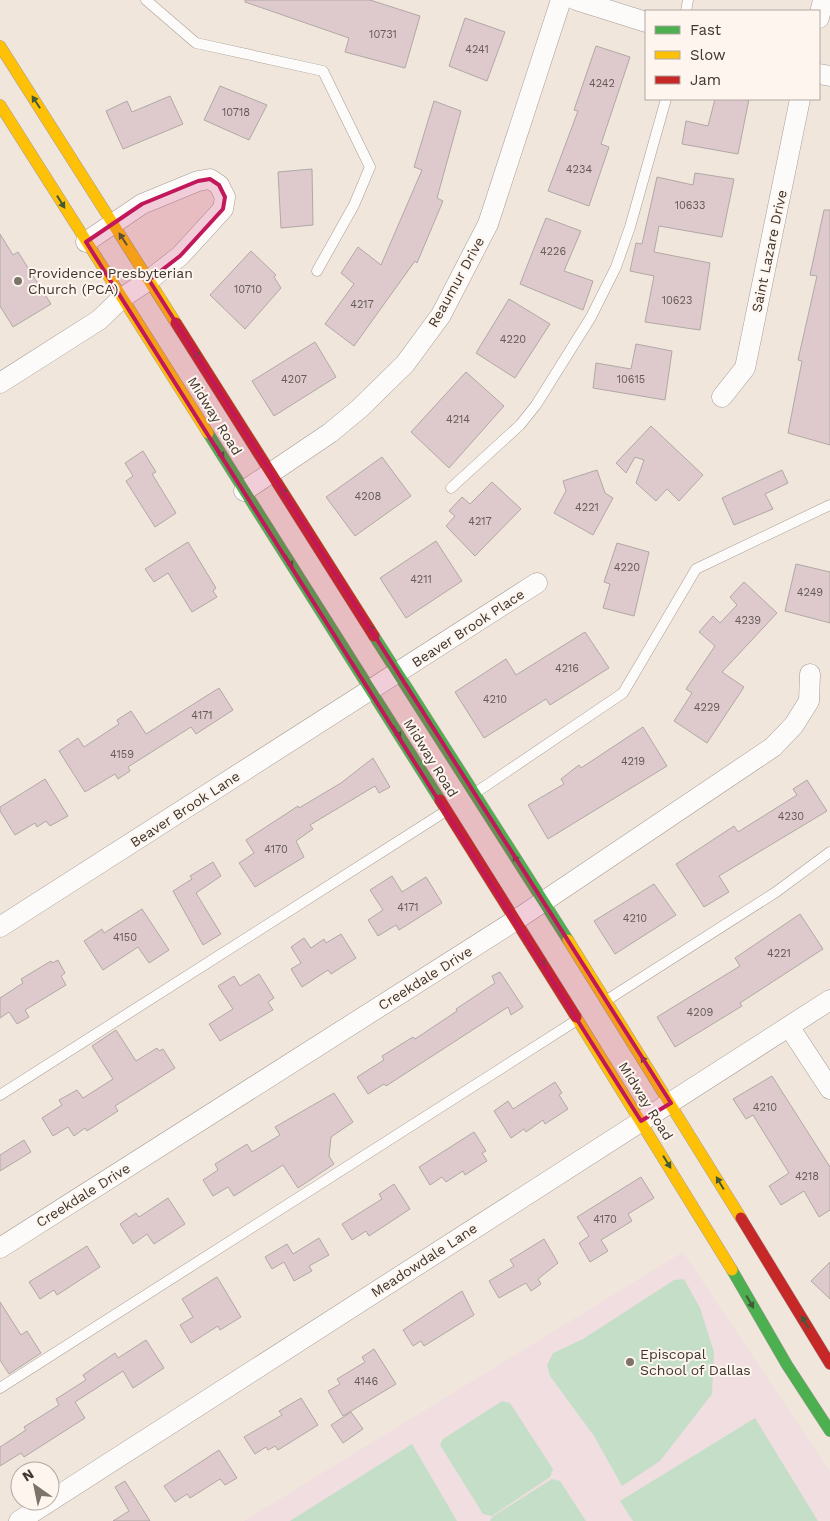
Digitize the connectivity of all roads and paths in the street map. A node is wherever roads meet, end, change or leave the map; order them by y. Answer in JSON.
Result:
{"nodes":[{"id":1,"x":146,"y":0,"type":"edge"},
{"id":2,"x":561,"y":0,"type":"edge"},
{"id":3,"x":576,"y":0,"type":"edge"},
{"id":4,"x":823,"y":0,"type":"edge"},
{"id":5,"x":820,"y":14,"type":"edge"},
{"id":6,"x":645,"y":22,"type":"edge"},
{"id":7,"x":0,"y":46,"type":"edge"},
{"id":8,"x":666,"y":100,"type":"edge"},
{"id":9,"x":800,"y":100,"type":"edge"},
{"id":10,"x":0,"y":105,"type":"edge"},
{"id":11,"x":113,"y":223,"type":"junction"},
{"id":12,"x":86,"y":242,"type":"junction"},
{"id":13,"x":317,"y":271,"type":"dead end"},
{"id":14,"x":149,"y":280,"type":"junction"},
{"id":15,"x":122,"y":298,"type":"junction"},
{"id":16,"x":0,"y":382,"type":"edge"},
{"id":17,"x":722,"y":397,"type":"dead end"},
{"id":18,"x":272,"y":473,"type":"junction"},
{"id":19,"x":451,"y":488,"type":"dead end"},
{"id":20,"x":244,"y":491,"type":"junction"},
{"id":21,"x":830,"y":505,"type":"edge"},
{"id":22,"x":537,"y":582,"type":"dead end"},
{"id":23,"x":398,"y":673,"type":"junction"},
{"id":24,"x":810,"y":674,"type":"dead end"},
{"id":25,"x":371,"y":691,"type":"junction"},
{"id":26,"x":474,"y":793,"type":"junction"},
{"id":27,"x":446,"y":811,"type":"junction"},
{"id":28,"x":830,"y":852,"type":"edge"},
{"id":29,"x":543,"y":902,"type":"junction"},
{"id":30,"x":516,"y":920,"type":"junction"},
{"id":31,"x":0,"y":927,"type":"edge"},
{"id":32,"x":830,"y":1000,"type":"edge"},
{"id":33,"x":606,"y":1001,"type":"junction"},
{"id":34,"x":578,"y":1020,"type":"junction"},
{"id":35,"x":790,"y":1028,"type":"junction"},
{"id":36,"x":830,"y":1090,"type":"edge"},
{"id":37,"x":0,"y":1095,"type":"edge"},
{"id":38,"x":671,"y":1103,"type":"junction"},
{"id":39,"x":641,"y":1121,"type":"junction"},
{"id":40,"x":0,"y":1248,"type":"edge"},
{"id":41,"x":830,"y":1364,"type":"edge"},
{"id":42,"x":0,"y":1388,"type":"edge"},
{"id":43,"x":830,"y":1431,"type":"edge"},
{"id":44,"x":19,"y":1521,"type":"edge"}],
"edges":[{"from":1,"to":13,"type":"lane"},
{"from":2,"to":18,"type":"street","name":"Reaumur Drive"},
{"from":3,"to":6,"type":"street"},
{"from":4,"to":5,"type":"street"},
{"from":11,"to":7,"type":"main road","name":"Midway Road","one_way":true},
{"from":8,"to":19,"type":"lane"},
{"from":9,"to":17,"type":"street","name":"Saint Lazare Drive"},
{"from":10,"to":12,"type":"main road","name":"Midway Road","one_way":true},
{"from":11,"to":12,"type":"street"},
{"from":14,"to":11,"type":"main road","name":"Midway Road","one_way":true},
{"from":11,"to":14,"type":"street"},
{"from":12,"to":15,"type":"main road","name":"Midway Road"},
{"from":14,"to":15,"type":"street"},
{"from":18,"to":14,"type":"main road","name":"Midway Road","one_way":true},
{"from":15,"to":16,"type":"street"},
{"from":15,"to":20,"type":"main road","name":"Midway Road","one_way":true},
{"from":18,"to":20,"type":"street","name":"Reaumur Drive"},
{"from":23,"to":18,"type":"main road","name":"Midway Road","one_way":true},
{"from":20,"to":25,"type":"main road","name":"Midway Road","one_way":true},
{"from":21,"to":26,"type":"lane"},
{"from":22,"to":23,"type":"street","name":"Beaver Brook Place"},
{"from":23,"to":25,"type":"street","name":"Beaver Brook Place"},
{"from":23,"to":26,"type":"main road","name":"Midway Road"},
{"from":24,"to":29,"type":"street","name":"Creekdale Drive"},
{"from":25,"to":27,"type":"main road","name":"Midway Road","one_way":true},
{"from":25,"to":31,"type":"street","name":"Beaver Brook Lane"},
{"from":29,"to":26,"type":"main road","name":"Midway Road","one_way":true},
{"from":27,"to":30,"type":"main road","name":"Midway Road"},
{"from":27,"to":37,"type":"lane"},
{"from":28,"to":33,"type":"lane"},
{"from":29,"to":30,"type":"street","name":"Creekdale Drive"},
{"from":29,"to":33,"type":"main road","name":"Midway Road"},
{"from":30,"to":34,"type":"main road","name":"Midway Road","one_way":true},
{"from":30,"to":40,"type":"street","name":"Creekdale Drive"},
{"from":32,"to":35,"type":"street","name":"Meadowdale Lane"},
{"from":38,"to":33,"type":"main road","name":"Midway Road","one_way":true},
{"from":34,"to":39,"type":"main road","name":"Midway Road"},
{"from":34,"to":42,"type":"lane"},
{"from":35,"to":36,"type":"street"},
{"from":35,"to":38,"type":"street","name":"Meadowdale Lane"},
{"from":38,"to":39,"type":"street","name":"Meadowdale Lane"},
{"from":41,"to":38,"type":"main road","name":"Midway Road","one_way":true},
{"from":39,"to":43,"type":"main road","name":"Midway Road","one_way":true},
{"from":39,"to":44,"type":"street","name":"Meadowdale Lane"}]}
